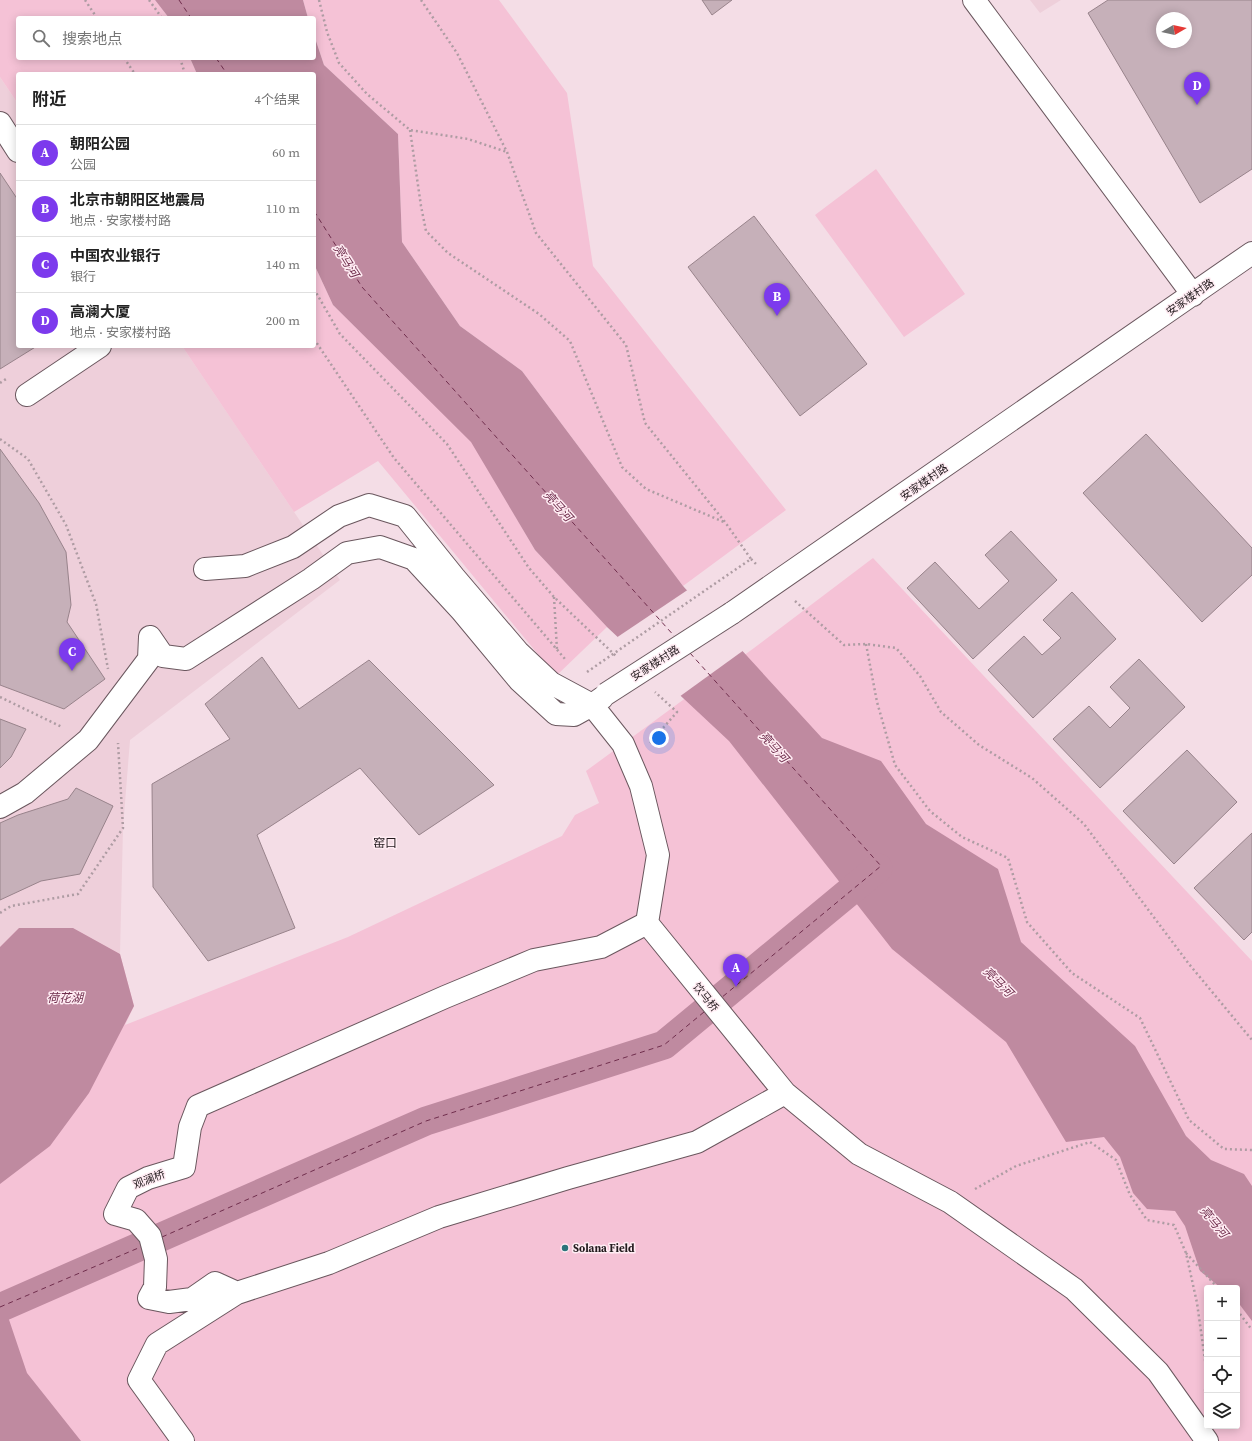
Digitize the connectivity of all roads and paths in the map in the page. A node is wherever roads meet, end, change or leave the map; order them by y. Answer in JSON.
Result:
{"nodes":[{"id":1,"x":85,"y":0,"type":"edge"},
{"id":2,"x":149,"y":0,"type":"edge"},
{"id":3,"x":319,"y":0,"type":"edge"},
{"id":4,"x":421,"y":0,"type":"edge"},
{"id":5,"x":974,"y":0,"type":"edge"},
{"id":6,"x":96,"y":16,"type":"edge"},
{"id":7,"x":161,"y":16,"type":"edge"},
{"id":8,"x":125,"y":60,"type":"edge"},
{"id":9,"x":181,"y":60,"type":"edge"},
{"id":10,"x":134,"y":72,"type":"edge"},
{"id":11,"x":184,"y":72,"type":"edge"},
{"id":12,"x":0,"y":123,"type":"edge"},
{"id":13,"x":410,"y":130,"type":"junction"},
{"id":14,"x":16,"y":148,"type":"edge"},
{"id":15,"x":507,"y":152,"type":"junction"},
{"id":16,"x":1252,"y":253,"type":"edge"},
{"id":17,"x":316,"y":293,"type":"edge"},
{"id":18,"x":1192,"y":295,"type":"junction"},
{"id":19,"x":316,"y":342,"type":"edge"},
{"id":20,"x":97,"y":348,"type":"edge"},
{"id":21,"x":27,"y":395,"type":"dead end"},
{"id":22,"x":0,"y":439,"type":"edge"},
{"id":23,"x":725,"y":522,"type":"junction"},
{"id":24,"x":751,"y":559,"type":"junction"},
{"id":25,"x":205,"y":569,"type":"dead end"},
{"id":26,"x":776,"y":584,"type":"junction"},
{"id":27,"x":554,"y":596,"type":"junction"},
{"id":28,"x":866,"y":644,"type":"junction"},
{"id":29,"x":557,"y":650,"type":"junction"},
{"id":30,"x":619,"y":659,"type":"dead end"},
{"id":31,"x":566,"y":660,"type":"dead end"},
{"id":32,"x":587,"y":672,"type":"dead end"},
{"id":33,"x":654,"y":691,"type":"dead end"},
{"id":34,"x":0,"y":697,"type":"edge"},
{"id":35,"x":599,"y":700,"type":"junction"},
{"id":36,"x":115,"y":706,"type":"junction"},
{"id":37,"x":88,"y":740,"type":"junction"},
{"id":38,"x":632,"y":764,"type":"junction"},
{"id":39,"x":0,"y":807,"type":"edge"},
{"id":40,"x":0,"y":913,"type":"edge"},
{"id":41,"x":647,"y":923,"type":"junction"},
{"id":42,"x":1252,"y":1040,"type":"edge"},
{"id":43,"x":785,"y":1093,"type":"junction"},
{"id":44,"x":1252,"y":1150,"type":"edge"},
{"id":45,"x":950,"y":1202,"type":"junction"},
{"id":46,"x":1186,"y":1253,"type":"junction"},
{"id":47,"x":1215,"y":1285,"type":"edge"},
{"id":48,"x":237,"y":1293,"type":"junction"},
{"id":49,"x":1240,"y":1314,"type":"edge"},
{"id":50,"x":1252,"y":1330,"type":"edge"},
{"id":51,"x":1204,"y":1393,"type":"edge"},
{"id":52,"x":183,"y":1441,"type":"edge"},
{"id":53,"x":1206,"y":1441,"type":"edge"}],
"edges":[{"from":1,"to":6,"type":"path"},
{"from":2,"to":7,"type":"path"},
{"from":3,"to":13,"type":"path"},
{"from":4,"to":15,"type":"path"},
{"from":5,"to":18,"type":"street"},
{"from":8,"to":10,"type":"path"},
{"from":9,"to":11,"type":"path"},
{"from":12,"to":14,"type":"street"},
{"from":13,"to":15,"type":"path"},
{"from":13,"to":23,"type":"path"},
{"from":15,"to":23,"type":"path"},
{"from":16,"to":18,"type":"street","name":"安家楼村路"},
{"from":17,"to":27,"type":"path"},
{"from":18,"to":26,"type":"street","name":"安家楼村路"},
{"from":19,"to":29,"type":"path"},
{"from":20,"to":21,"type":"street"},
{"from":22,"to":36,"type":"path"},
{"from":23,"to":24,"type":"path"},
{"from":24,"to":26,"type":"path"},
{"from":24,"to":32,"type":"path","bridge":true},
{"from":25,"to":35,"type":"street"},
{"from":26,"to":28,"type":"path"},
{"from":26,"to":35,"type":"street","name":"安家楼村路","bridge":true},
{"from":27,"to":29,"type":"path"},
{"from":27,"to":30,"type":"path"},
{"from":28,"to":42,"type":"path"},
{"from":28,"to":44,"type":"path"},
{"from":29,"to":31,"type":"path"},
{"from":33,"to":38,"type":"path"},
{"from":34,"to":37,"type":"path"},
{"from":35,"to":36,"type":"street","name":"安家楼村路"},
{"from":35,"to":38,"type":"street"},
{"from":36,"to":37,"type":"street"},
{"from":36,"to":40,"type":"path"},
{"from":37,"to":39,"type":"street"},
{"from":38,"to":41,"type":"street"},
{"from":41,"to":43,"type":"street","name":"饮马桥"},
{"from":41,"to":48,"type":"street","name":"观澜桥"},
{"from":43,"to":45,"type":"street","name":"饮马桥"},
{"from":43,"to":48,"type":"street"},
{"from":45,"to":46,"type":"path"},
{"from":45,"to":53,"type":"street","name":"饮马桥"},
{"from":46,"to":47,"type":"path"},
{"from":46,"to":51,"type":"path"},
{"from":48,"to":52,"type":"street"},
{"from":49,"to":50,"type":"path"}]}
